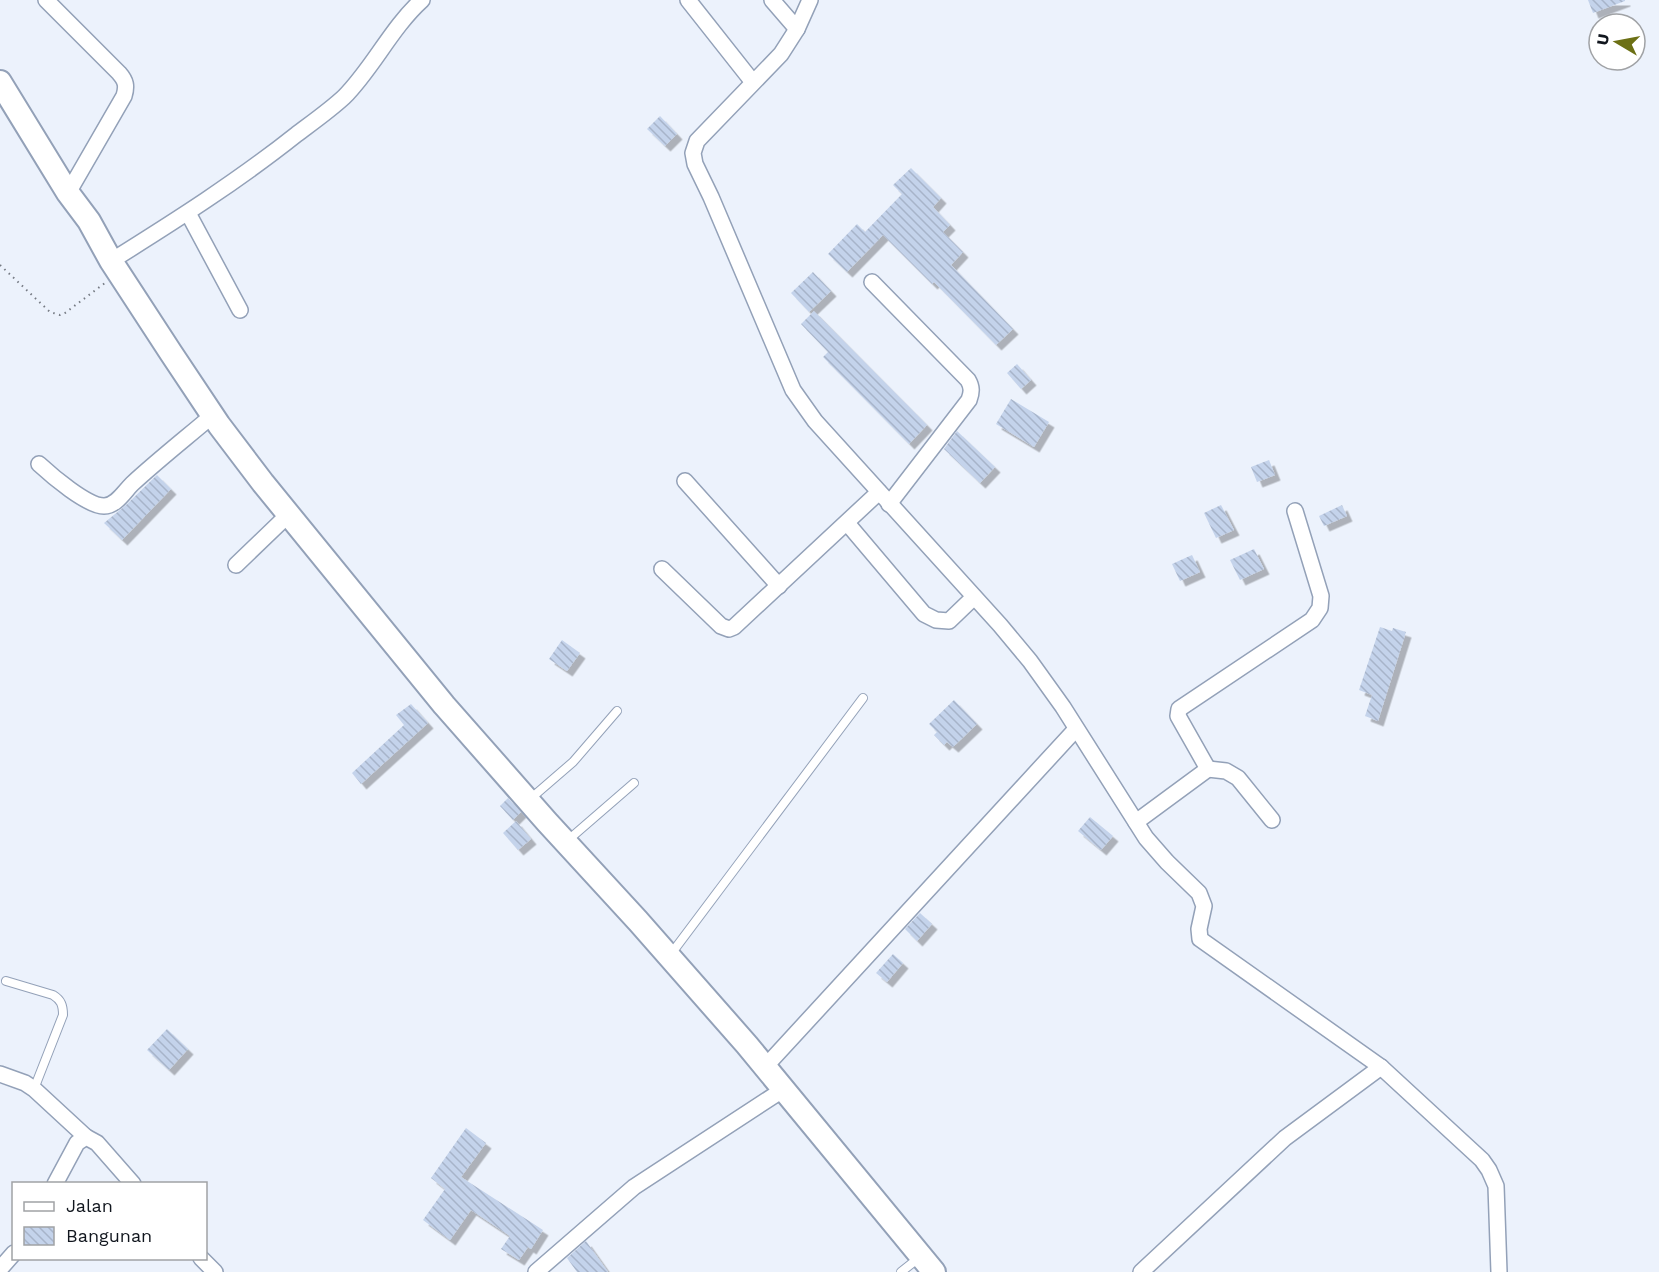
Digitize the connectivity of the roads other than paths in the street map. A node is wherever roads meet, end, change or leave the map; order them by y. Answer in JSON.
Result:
{"nodes":[{"id":1,"x":46,"y":0,"type":"edge"},
{"id":2,"x":422,"y":0,"type":"edge"},
{"id":3,"x":688,"y":0,"type":"edge"},
{"id":4,"x":772,"y":0,"type":"edge"},
{"id":5,"x":810,"y":0,"type":"edge"},
{"id":6,"x":797,"y":29,"type":"junction"},
{"id":7,"x":752,"y":81,"type":"junction"},
{"id":8,"x":0,"y":82,"type":"edge"},
{"id":9,"x":68,"y":194,"type":"junction"},
{"id":10,"x":188,"y":213,"type":"junction"},
{"id":11,"x":115,"y":267,"type":"junction"},
{"id":12,"x":872,"y":282,"type":"dead end"},
{"id":13,"x":240,"y":310,"type":"dead end"},
{"id":14,"x":213,"y":415,"type":"junction"},
{"id":15,"x":39,"y":464,"type":"dead end"},
{"id":16,"x":685,"y":481,"type":"dead end"},
{"id":17,"x":884,"y":498,"type":"junction"},
{"id":18,"x":1295,"y":512,"type":"dead end"},
{"id":19,"x":289,"y":514,"type":"junction"},
{"id":20,"x":847,"y":523,"type":"junction"},
{"id":21,"x":236,"y":565,"type":"dead end"},
{"id":22,"x":662,"y":568,"type":"dead end"},
{"id":23,"x":779,"y":586,"type":"junction"},
{"id":24,"x":975,"y":597,"type":"junction"},
{"id":25,"x":863,"y":698,"type":"dead end"},
{"id":26,"x":617,"y":711,"type":"dead end"},
{"id":27,"x":1076,"y":729,"type":"junction"},
{"id":28,"x":1208,"y":769,"type":"junction"},
{"id":29,"x":634,"y":783,"type":"dead end"},
{"id":30,"x":528,"y":801,"type":"junction"},
{"id":31,"x":1272,"y":820,"type":"dead end"},
{"id":32,"x":1136,"y":822,"type":"junction"},
{"id":33,"x":566,"y":842,"type":"junction"},
{"id":34,"x":669,"y":957,"type":"junction"},
{"id":35,"x":6,"y":981,"type":"dead end"},
{"id":36,"x":765,"y":1067,"type":"junction"},
{"id":37,"x":1381,"y":1067,"type":"junction"},
{"id":38,"x":0,"y":1074,"type":"edge"},
{"id":39,"x":34,"y":1089,"type":"junction"},
{"id":40,"x":784,"y":1089,"type":"junction"},
{"id":41,"x":86,"y":1137,"type":"junction"},
{"id":42,"x":55,"y":1182,"type":"edge"},
{"id":43,"x":131,"y":1182,"type":"edge"},
{"id":44,"x":12,"y":1255,"type":"edge"},
{"id":45,"x":203,"y":1260,"type":"edge"},
{"id":46,"x":928,"y":1264,"type":"edge"},
{"id":47,"x":0,"y":1269,"type":"edge"},
{"id":48,"x":215,"y":1272,"type":"edge"},
{"id":49,"x":536,"y":1272,"type":"edge"},
{"id":50,"x":902,"y":1272,"type":"edge"},
{"id":51,"x":1141,"y":1272,"type":"edge"},
{"id":52,"x":1499,"y":1272,"type":"edge"}],
"edges":[{"from":1,"to":9,"type":"street"},
{"from":2,"to":10,"type":"street"},
{"from":3,"to":7,"type":"street"},
{"from":4,"to":6,"type":"street"},
{"from":5,"to":6,"type":"street"},
{"from":6,"to":7,"type":"street"},
{"from":7,"to":17,"type":"street"},
{"from":8,"to":9,"type":"main road"},
{"from":9,"to":11,"type":"main road"},
{"from":10,"to":11,"type":"street"},
{"from":10,"to":13,"type":"street"},
{"from":11,"to":14,"type":"main road"},
{"from":12,"to":17,"type":"street"},
{"from":14,"to":15,"type":"street"},
{"from":14,"to":19,"type":"main road"},
{"from":16,"to":23,"type":"street"},
{"from":17,"to":20,"type":"street"},
{"from":17,"to":24,"type":"street"},
{"from":18,"to":28,"type":"street"},
{"from":19,"to":21,"type":"street"},
{"from":19,"to":30,"type":"main road"},
{"from":20,"to":23,"type":"street"},
{"from":20,"to":24,"type":"street"},
{"from":22,"to":23,"type":"street"},
{"from":24,"to":27,"type":"street"},
{"from":25,"to":34,"type":"lane"},
{"from":26,"to":30,"type":"lane"},
{"from":27,"to":32,"type":"street"},
{"from":27,"to":36,"type":"street"},
{"from":28,"to":31,"type":"street"},
{"from":28,"to":32,"type":"street"},
{"from":29,"to":33,"type":"lane"},
{"from":30,"to":33,"type":"main road"},
{"from":32,"to":37,"type":"street"},
{"from":33,"to":34,"type":"main road"},
{"from":34,"to":36,"type":"main road"},
{"from":35,"to":39,"type":"lane"},
{"from":36,"to":40,"type":"main road"},
{"from":37,"to":51,"type":"street"},
{"from":37,"to":52,"type":"street"},
{"from":38,"to":39,"type":"street"},
{"from":39,"to":41,"type":"street"},
{"from":40,"to":46,"type":"main road"},
{"from":40,"to":49,"type":"street"},
{"from":41,"to":42,"type":"street"},
{"from":41,"to":43,"type":"street"},
{"from":44,"to":47,"type":"street"},
{"from":45,"to":48,"type":"street"},
{"from":46,"to":50,"type":"lane"}]}
